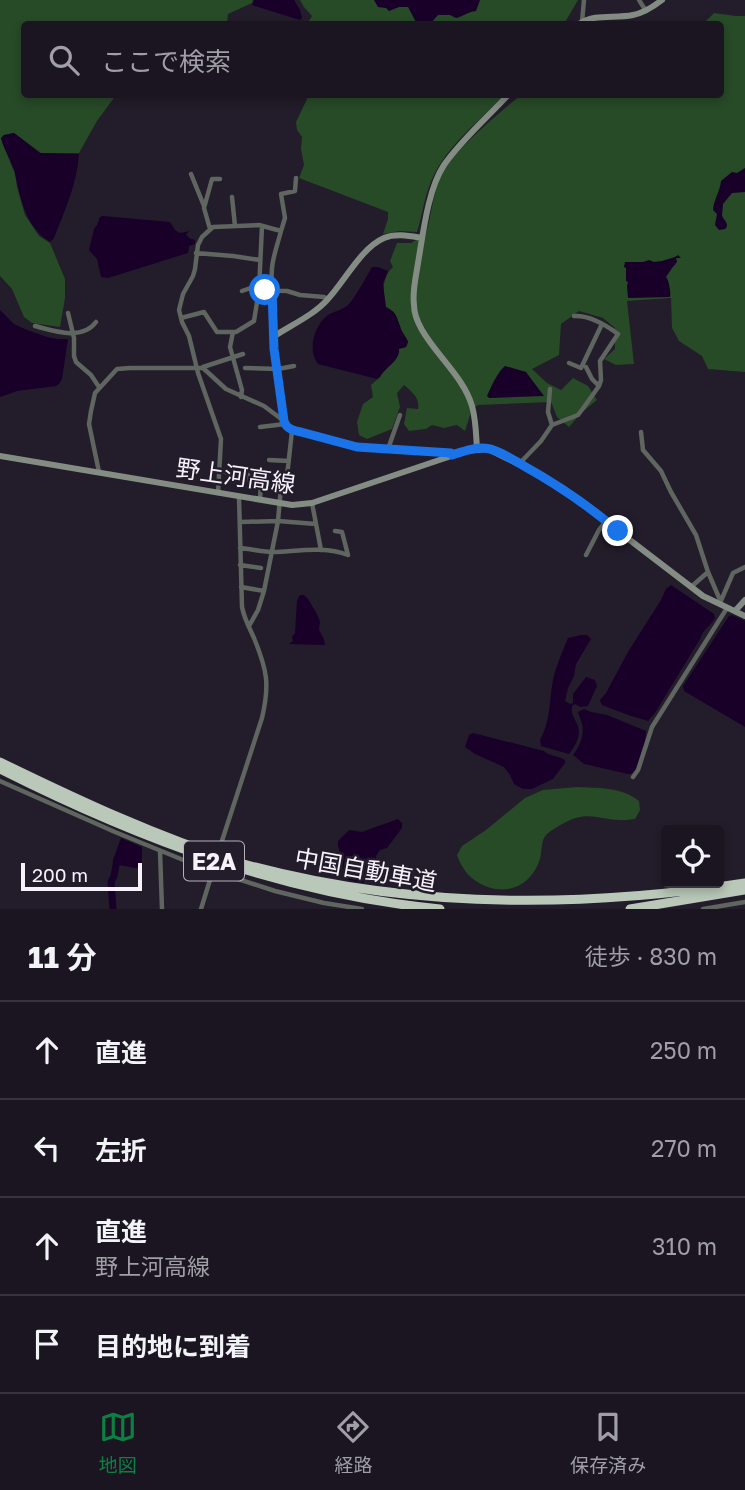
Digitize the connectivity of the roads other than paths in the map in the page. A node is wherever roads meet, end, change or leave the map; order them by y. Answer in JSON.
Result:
{"nodes":[{"id":1,"x":584,"y":0,"type":"edge"},
{"id":2,"x":639,"y":0,"type":"edge"},
{"id":3,"x":662,"y":0,"type":"edge"},
{"id":4,"x":646,"y":11,"type":"junction"},
{"id":5,"x":580,"y":21,"type":"edge"},
{"id":6,"x":586,"y":21,"type":"edge"},
{"id":7,"x":505,"y":98,"type":"edge"},
{"id":8,"x":191,"y":174,"type":"dead end"},
{"id":9,"x":296,"y":178,"type":"dead end"},
{"id":10,"x":220,"y":179,"type":"dead end"},
{"id":11,"x":232,"y":197,"type":"dead end"},
{"id":12,"x":205,"y":206,"type":"junction"},
{"id":13,"x":235,"y":226,"type":"junction"},
{"id":14,"x":262,"y":226,"type":"junction"},
{"id":15,"x":210,"y":229,"type":"junction"},
{"id":16,"x":281,"y":231,"type":"junction"},
{"id":17,"x":422,"y":238,"type":"junction"},
{"id":18,"x":196,"y":253,"type":"junction"},
{"id":19,"x":260,"y":260,"type":"junction"},
{"id":20,"x":259,"y":287,"type":"junction"},
{"id":21,"x":272,"y":290,"type":"junction"},
{"id":22,"x":242,"y":291,"type":"dead end"},
{"id":23,"x":328,"y":299,"type":"junction"},
{"id":24,"x":68,"y":313,"type":"dead end"},
{"id":25,"x":574,"y":316,"type":"dead end"},
{"id":26,"x":181,"y":318,"type":"junction"},
{"id":27,"x":96,"y":321,"type":"dead end"},
{"id":28,"x":602,"y":324,"type":"junction"},
{"id":29,"x":35,"y":326,"type":"dead end"},
{"id":30,"x":233,"y":332,"type":"junction"},
{"id":31,"x":73,"y":334,"type":"junction"},
{"id":32,"x":273,"y":337,"type":"junction"},
{"id":33,"x":243,"y":354,"type":"dead end"},
{"id":34,"x":233,"y":356,"type":"junction"},
{"id":35,"x":569,"y":363,"type":"dead end"},
{"id":36,"x":294,"y":366,"type":"dead end"},
{"id":37,"x":586,"y":367,"type":"dead end"},
{"id":38,"x":200,"y":368,"type":"junction"},
{"id":39,"x":245,"y":368,"type":"dead end"},
{"id":40,"x":278,"y":369,"type":"junction"},
{"id":41,"x":599,"y":386,"type":"junction"},
{"id":42,"x":99,"y":387,"type":"junction"},
{"id":43,"x":550,"y":389,"type":"dead end"},
{"id":44,"x":241,"y":397,"type":"junction"},
{"id":45,"x":400,"y":415,"type":"dead end"},
{"id":46,"x":285,"y":422,"type":"junction"},
{"id":47,"x":552,"y":425,"type":"junction"},
{"id":48,"x":260,"y":427,"type":"dead end"},
{"id":49,"x":292,"y":431,"type":"junction"},
{"id":50,"x":641,"y":432,"type":"dead end"},
{"id":51,"x":388,"y":449,"type":"junction"},
{"id":52,"x":477,"y":449,"type":"junction"},
{"id":53,"x":452,"y":455,"type":"junction"},
{"id":54,"x":0,"y":456,"type":"edge"},
{"id":55,"x":269,"y":460,"type":"dead end"},
{"id":56,"x":289,"y":461,"type":"junction"},
{"id":57,"x":519,"y":464,"type":"junction"},
{"id":58,"x":219,"y":469,"type":"junction"},
{"id":59,"x":99,"y":473,"type":"junction"},
{"id":60,"x":248,"y":475,"type":"dead end"},
{"id":61,"x":261,"y":481,"type":"dead end"},
{"id":62,"x":218,"y":493,"type":"junction"},
{"id":63,"x":239,"y":497,"type":"junction"},
{"id":64,"x":260,"y":500,"type":"junction"},
{"id":65,"x":279,"y":503,"type":"junction"},
{"id":66,"x":312,"y":503,"type":"junction"},
{"id":67,"x":606,"y":521,"type":"junction"},
{"id":68,"x":240,"y":522,"type":"junction"},
{"id":69,"x":278,"y":522,"type":"junction"},
{"id":70,"x":316,"y":524,"type":"junction"},
{"id":71,"x":335,"y":531,"type":"dead end"},
{"id":72,"x":240,"y":548,"type":"junction"},
{"id":73,"x":321,"y":550,"type":"junction"},
{"id":74,"x":272,"y":552,"type":"junction"},
{"id":75,"x":586,"y":555,"type":"dead end"},
{"id":76,"x":240,"y":565,"type":"junction"},
{"id":77,"x":745,"y":567,"type":"edge"},
{"id":78,"x":261,"y":568,"type":"dead end"},
{"id":79,"x":708,"y":572,"type":"junction"},
{"id":80,"x":241,"y":587,"type":"junction"},
{"id":81,"x":691,"y":587,"type":"junction"},
{"id":82,"x":264,"y":591,"type":"junction"},
{"id":83,"x":745,"y":600,"type":"edge"},
{"id":84,"x":720,"y":602,"type":"junction"},
{"id":85,"x":731,"y":609,"type":"junction"},
{"id":86,"x":745,"y":616,"type":"edge"},
{"id":87,"x":249,"y":626,"type":"junction"},
{"id":88,"x":0,"y":762,"type":"edge"},
{"id":89,"x":0,"y":769,"type":"edge"},
{"id":90,"x":633,"y":777,"type":"dead end"},
{"id":91,"x":0,"y":781,"type":"edge"},
{"id":92,"x":219,"y":850,"type":"dead end"},
{"id":93,"x":160,"y":851,"type":"junction"},
{"id":94,"x":214,"y":869,"type":"junction"},
{"id":95,"x":745,"y":883,"type":"edge"},
{"id":96,"x":745,"y":890,"type":"edge"},
{"id":97,"x":745,"y":902,"type":"edge"},
{"id":98,"x":162,"y":909,"type":"edge"},
{"id":99,"x":201,"y":909,"type":"edge"},
{"id":100,"x":362,"y":909,"type":"edge"},
{"id":101,"x":440,"y":909,"type":"edge"},
{"id":102,"x":630,"y":909,"type":"edge"},
{"id":103,"x":704,"y":909,"type":"edge"}],
"edges":[{"from":1,"to":5,"type":"street"},
{"from":2,"to":4,"type":"street"},
{"from":3,"to":4,"type":"main road"},
{"from":4,"to":6,"type":"main road"},
{"from":7,"to":17,"type":"main road"},
{"from":8,"to":12,"type":"street"},
{"from":9,"to":16,"type":"street"},
{"from":10,"to":12,"type":"street"},
{"from":11,"to":13,"type":"street"},
{"from":12,"to":15,"type":"street"},
{"from":13,"to":14,"type":"street"},
{"from":13,"to":15,"type":"street"},
{"from":14,"to":16,"type":"street"},
{"from":14,"to":19,"type":"street"},
{"from":15,"to":18,"type":"street"},
{"from":16,"to":21,"type":"street"},
{"from":17,"to":23,"type":"main road"},
{"from":17,"to":52,"type":"main road"},
{"from":18,"to":19,"type":"street"},
{"from":18,"to":26,"type":"street"},
{"from":19,"to":20,"type":"street"},
{"from":20,"to":21,"type":"street"},
{"from":20,"to":22,"type":"street"},
{"from":20,"to":30,"type":"street"},
{"from":21,"to":23,"type":"street"},
{"from":21,"to":32,"type":"street"},
{"from":23,"to":32,"type":"main road"},
{"from":24,"to":31,"type":"street"},
{"from":25,"to":28,"type":"street"},
{"from":26,"to":30,"type":"street"},
{"from":26,"to":38,"type":"street"},
{"from":27,"to":31,"type":"street"},
{"from":28,"to":35,"type":"street"},
{"from":28,"to":41,"type":"street"},
{"from":29,"to":31,"type":"street"},
{"from":30,"to":34,"type":"street"},
{"from":31,"to":42,"type":"street"},
{"from":32,"to":40,"type":"street"},
{"from":33,"to":34,"type":"street"},
{"from":34,"to":38,"type":"street"},
{"from":34,"to":44,"type":"street"},
{"from":36,"to":40,"type":"street"},
{"from":37,"to":41,"type":"street"},
{"from":38,"to":42,"type":"street"},
{"from":38,"to":44,"type":"street"},
{"from":38,"to":58,"type":"street"},
{"from":39,"to":40,"type":"street"},
{"from":40,"to":46,"type":"street"},
{"from":41,"to":47,"type":"street"},
{"from":42,"to":59,"type":"street"},
{"from":43,"to":47,"type":"street"},
{"from":44,"to":46,"type":"street"},
{"from":45,"to":51,"type":"street"},
{"from":46,"to":48,"type":"street"},
{"from":46,"to":49,"type":"street"},
{"from":47,"to":57,"type":"street"},
{"from":49,"to":51,"type":"street"},
{"from":49,"to":56,"type":"street"},
{"from":50,"to":79,"type":"street"},
{"from":51,"to":53,"type":"street"},
{"from":52,"to":53,"type":"main road","name":"野上河高線"},
{"from":52,"to":57,"type":"main road"},
{"from":53,"to":66,"type":"main road","name":"野上河高線"},
{"from":54,"to":59,"type":"main road","name":"野上河高線"},
{"from":55,"to":56,"type":"street"},
{"from":56,"to":65,"type":"street"},
{"from":57,"to":67,"type":"main road"},
{"from":58,"to":60,"type":"street"},
{"from":58,"to":62,"type":"street"},
{"from":59,"to":62,"type":"main road","name":"野上河高線"},
{"from":61,"to":64,"type":"street"},
{"from":62,"to":63,"type":"main road","name":"野上河高線"},
{"from":63,"to":64,"type":"main road","name":"野上河高線"},
{"from":63,"to":68,"type":"street"},
{"from":64,"to":65,"type":"main road","name":"野上河高線"},
{"from":65,"to":66,"type":"main road","name":"野上河高線"},
{"from":65,"to":69,"type":"street"},
{"from":66,"to":70,"type":"street"},
{"from":67,"to":75,"type":"street"},
{"from":67,"to":81,"type":"main road"},
{"from":68,"to":69,"type":"street"},
{"from":68,"to":72,"type":"street"},
{"from":69,"to":70,"type":"street"},
{"from":69,"to":74,"type":"street"},
{"from":70,"to":73,"type":"street"},
{"from":71,"to":73,"type":"street"},
{"from":72,"to":74,"type":"street"},
{"from":72,"to":76,"type":"street"},
{"from":73,"to":74,"type":"street"},
{"from":74,"to":82,"type":"street"},
{"from":76,"to":78,"type":"street"},
{"from":76,"to":80,"type":"street"},
{"from":77,"to":84,"type":"street"},
{"from":79,"to":81,"type":"street"},
{"from":79,"to":84,"type":"street"},
{"from":80,"to":82,"type":"street"},
{"from":80,"to":87,"type":"street"},
{"from":81,"to":84,"type":"main road"},
{"from":82,"to":87,"type":"street"},
{"from":83,"to":85,"type":"main road"},
{"from":84,"to":85,"type":"main road"},
{"from":85,"to":86,"type":"main road"},
{"from":85,"to":90,"type":"street"},
{"from":87,"to":92,"type":"street"},
{"from":88,"to":95,"type":"highway","name":"中国自動車道","number":"E2A"},
{"from":89,"to":101,"type":"highway","name":"中国自動車道","number":"E2A"},
{"from":91,"to":93,"type":"street"},
{"from":93,"to":94,"type":"street"},
{"from":93,"to":98,"type":"street"},
{"from":94,"to":99,"type":"street"},
{"from":94,"to":100,"type":"street"},
{"from":96,"to":102,"type":"highway"},
{"from":97,"to":103,"type":"street"}]}
